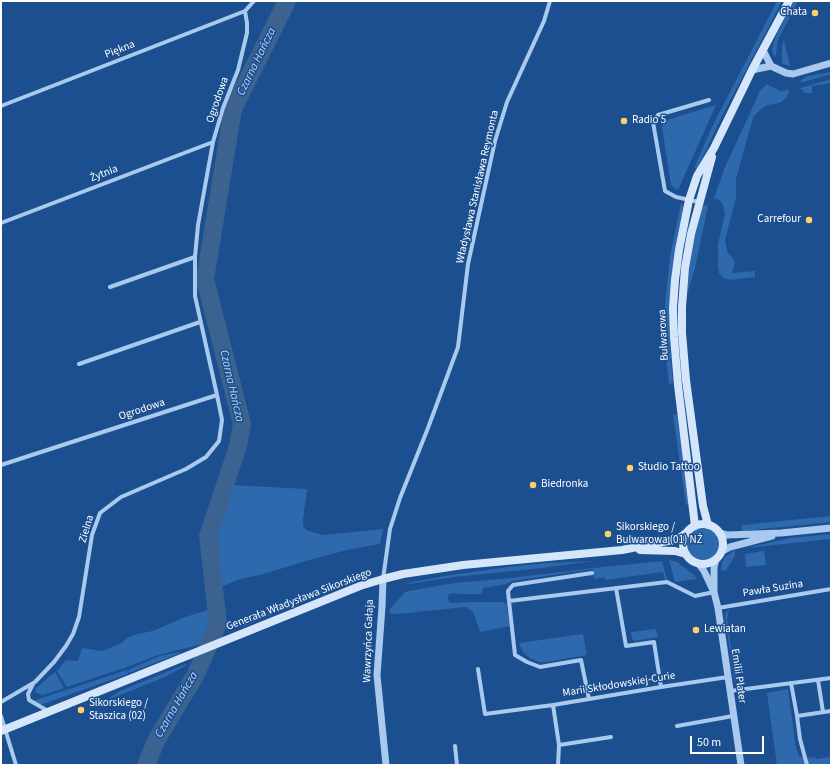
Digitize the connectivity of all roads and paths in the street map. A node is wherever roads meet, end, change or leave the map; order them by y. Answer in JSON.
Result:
{"nodes":[{"id":1,"x":254,"y":1,"type":"edge"},
{"id":2,"x":550,"y":1,"type":"edge"},
{"id":3,"x":789,"y":1,"type":"edge"},
{"id":4,"x":245,"y":10,"type":"junction"},
{"id":5,"x":763,"y":50,"type":"junction"},
{"id":6,"x":831,"y":63,"type":"edge"},
{"id":7,"x":771,"y":66,"type":"junction"},
{"id":8,"x":752,"y":70,"type":"junction"},
{"id":9,"x":709,"y":100,"type":"dead end"},
{"id":10,"x":1,"y":106,"type":"edge"},
{"id":11,"x":213,"y":142,"type":"junction"},
{"id":12,"x":714,"y":148,"type":"junction"},
{"id":13,"x":690,"y":200,"type":"junction"},
{"id":14,"x":699,"y":202,"type":"junction"},
{"id":15,"x":1,"y":223,"type":"edge"},
{"id":16,"x":194,"y":257,"type":"junction"},
{"id":17,"x":110,"y":287,"type":"dead end"},
{"id":18,"x":200,"y":322,"type":"junction"},
{"id":19,"x":79,"y":364,"type":"dead end"},
{"id":20,"x":217,"y":395,"type":"junction"},
{"id":21,"x":428,"y":428,"type":"joint"},
{"id":22,"x":1,"y":465,"type":"edge"},
{"id":23,"x":708,"y":525,"type":"junction"},
{"id":24,"x":695,"y":526,"type":"junction"},
{"id":25,"x":831,"y":528,"type":"edge"},
{"id":26,"x":686,"y":533,"type":"junction"},
{"id":27,"x":719,"y":533,"type":"junction"},
{"id":28,"x":781,"y":533,"type":"junction"},
{"id":29,"x":622,"y":550,"type":"junction"},
{"id":30,"x":721,"y":552,"type":"junction"},
{"id":31,"x":686,"y":554,"type":"junction"},
{"id":32,"x":716,"y":559,"type":"junction"},
{"id":33,"x":698,"y":563,"type":"junction"},
{"id":34,"x":592,"y":573,"type":"dead end"},
{"id":35,"x":383,"y":579,"type":"junction"},
{"id":36,"x":616,"y":588,"type":"junction"},
{"id":37,"x":831,"y":589,"type":"edge"},
{"id":38,"x":714,"y":592,"type":"junction"},
{"id":39,"x":509,"y":601,"type":"junction"},
{"id":40,"x":718,"y":608,"type":"junction"},
{"id":41,"x":478,"y":669,"type":"dead end"},
{"id":42,"x":728,"y":677,"type":"junction"},
{"id":43,"x":831,"y":678,"type":"edge"},
{"id":44,"x":818,"y":680,"type":"junction"},
{"id":45,"x":35,"y":682,"type":"junction"},
{"id":46,"x":791,"y":683,"type":"junction"},
{"id":47,"x":661,"y":687,"type":"junction"},
{"id":48,"x":730,"y":691,"type":"junction"},
{"id":49,"x":589,"y":699,"type":"junction"},
{"id":50,"x":1,"y":702,"type":"edge"},
{"id":51,"x":553,"y":705,"type":"junction"},
{"id":52,"x":831,"y":711,"type":"edge"},
{"id":53,"x":49,"y":712,"type":"junction"},
{"id":54,"x":823,"y":712,"type":"junction"},
{"id":55,"x":1,"y":716,"type":"edge"},
{"id":56,"x":733,"y":716,"type":"junction"},
{"id":57,"x":797,"y":716,"type":"junction"},
{"id":58,"x":677,"y":726,"type":"dead end"},
{"id":59,"x":3,"y":731,"type":"edge"},
{"id":60,"x":611,"y":737,"type":"dead end"},
{"id":61,"x":559,"y":745,"type":"junction"},
{"id":62,"x":455,"y":746,"type":"dead end"},
{"id":63,"x":16,"y":765,"type":"edge"},
{"id":64,"x":386,"y":765,"type":"edge"},
{"id":65,"x":457,"y":765,"type":"edge"},
{"id":66,"x":558,"y":765,"type":"edge"},
{"id":67,"x":741,"y":765,"type":"edge"},
{"id":68,"x":807,"y":765,"type":"edge"}],
"edges":[{"from":1,"to":4,"type":"street"},
{"from":2,"to":21,"type":"street","name":"Władysława Stanisława Reymonta"},
{"from":3,"to":5,"type":"main road","name":"Bulwarowa"},
{"from":4,"to":10,"type":"street","name":"Piękna"},
{"from":4,"to":11,"type":"street","name":"Ogrodowa"},
{"from":5,"to":7,"type":"street"},
{"from":5,"to":8,"type":"main road","name":"Bulwarowa"},
{"from":6,"to":7,"type":"street"},
{"from":7,"to":8,"type":"street"},
{"from":8,"to":12,"type":"main road","name":"Bulwarowa"},
{"from":9,"to":13,"type":"street"},
{"from":11,"to":15,"type":"street","name":"Żytnia"},
{"from":11,"to":16,"type":"street","name":"Ogrodowa"},
{"from":12,"to":13,"type":"main road","name":"Bulwarowa"},
{"from":12,"to":14,"type":"main road","name":"Bulwarowa"},
{"from":13,"to":14,"type":"street"},
{"from":13,"to":24,"type":"main road","name":"Bulwarowa"},
{"from":14,"to":23,"type":"main road","name":"Bulwarowa"},
{"from":16,"to":17,"type":"street"},
{"from":16,"to":18,"type":"street","name":"Ogrodowa"},
{"from":18,"to":19,"type":"street"},
{"from":18,"to":20,"type":"street","name":"Ogrodowa"},
{"from":20,"to":22,"type":"street","name":"Ogrodowa"},
{"from":20,"to":45,"type":"street","name":"Zielna"},
{"from":21,"to":35,"type":"street","name":"Wawrzyńca Gałaja"},
{"from":23,"to":24,"type":"main road"},
{"from":23,"to":27,"type":"main road"},
{"from":24,"to":26,"type":"main road"},
{"from":25,"to":28,"type":"street"},
{"from":26,"to":29,"type":"main road","name":"Generała Władysława Sikorskiego"},
{"from":26,"to":31,"type":"main road"},
{"from":27,"to":28,"type":"street"},
{"from":27,"to":30,"type":"main road"},
{"from":28,"to":30,"type":"street"},
{"from":29,"to":31,"type":"main road","name":"Generała Władysława Sikorskiego"},
{"from":29,"to":35,"type":"main road","name":"Generała Władysława Sikorskiego"},
{"from":30,"to":32,"type":"main road"},
{"from":31,"to":33,"type":"main road"},
{"from":32,"to":33,"type":"main road"},
{"from":32,"to":38,"type":"street","name":"Emilii Plater"},
{"from":33,"to":38,"type":"street","name":"Emilii Plater"},
{"from":34,"to":39,"type":"street"},
{"from":35,"to":53,"type":"main road","name":"Generała Władysława Sikorskiego"},
{"from":35,"to":64,"type":"street","name":"Wawrzyńca Gałaja"},
{"from":36,"to":38,"type":"street"},
{"from":36,"to":39,"type":"street"},
{"from":36,"to":47,"type":"street"},
{"from":37,"to":40,"type":"street","name":"Pawła Suzina"},
{"from":38,"to":40,"type":"street","name":"Emilii Plater"},
{"from":39,"to":49,"type":"street"},
{"from":40,"to":42,"type":"street","name":"Emilii Plater"},
{"from":41,"to":51,"type":"street"},
{"from":42,"to":47,"type":"street","name":"Marii Skłodowskiej-Curie"},
{"from":42,"to":48,"type":"street","name":"Emilii Plater"},
{"from":43,"to":44,"type":"street"},
{"from":44,"to":46,"type":"street"},
{"from":44,"to":54,"type":"street"},
{"from":45,"to":50,"type":"street","name":"Zielna"},
{"from":45,"to":53,"type":"street"},
{"from":46,"to":48,"type":"street"},
{"from":46,"to":57,"type":"street"},
{"from":47,"to":49,"type":"street","name":"Marii Skłodowskiej-Curie"},
{"from":48,"to":56,"type":"street","name":"Emilii Plater"},
{"from":49,"to":51,"type":"street","name":"Marii Skłodowskiej-Curie"},
{"from":51,"to":61,"type":"street","name":"Marii Skłodowskiej-Curie"},
{"from":52,"to":54,"type":"street"},
{"from":53,"to":59,"type":"main road","name":"Generała Władysława Sikorskiego"},
{"from":54,"to":57,"type":"street"},
{"from":55,"to":59,"type":"street"},
{"from":56,"to":58,"type":"street","name":"Emilii Plater"},
{"from":56,"to":67,"type":"street","name":"Emilii Plater"},
{"from":57,"to":68,"type":"street"},
{"from":59,"to":63,"type":"street"},
{"from":60,"to":61,"type":"street"},
{"from":61,"to":66,"type":"street","name":"Marii Skłodowskiej-Curie"},
{"from":62,"to":65,"type":"street"}]}
